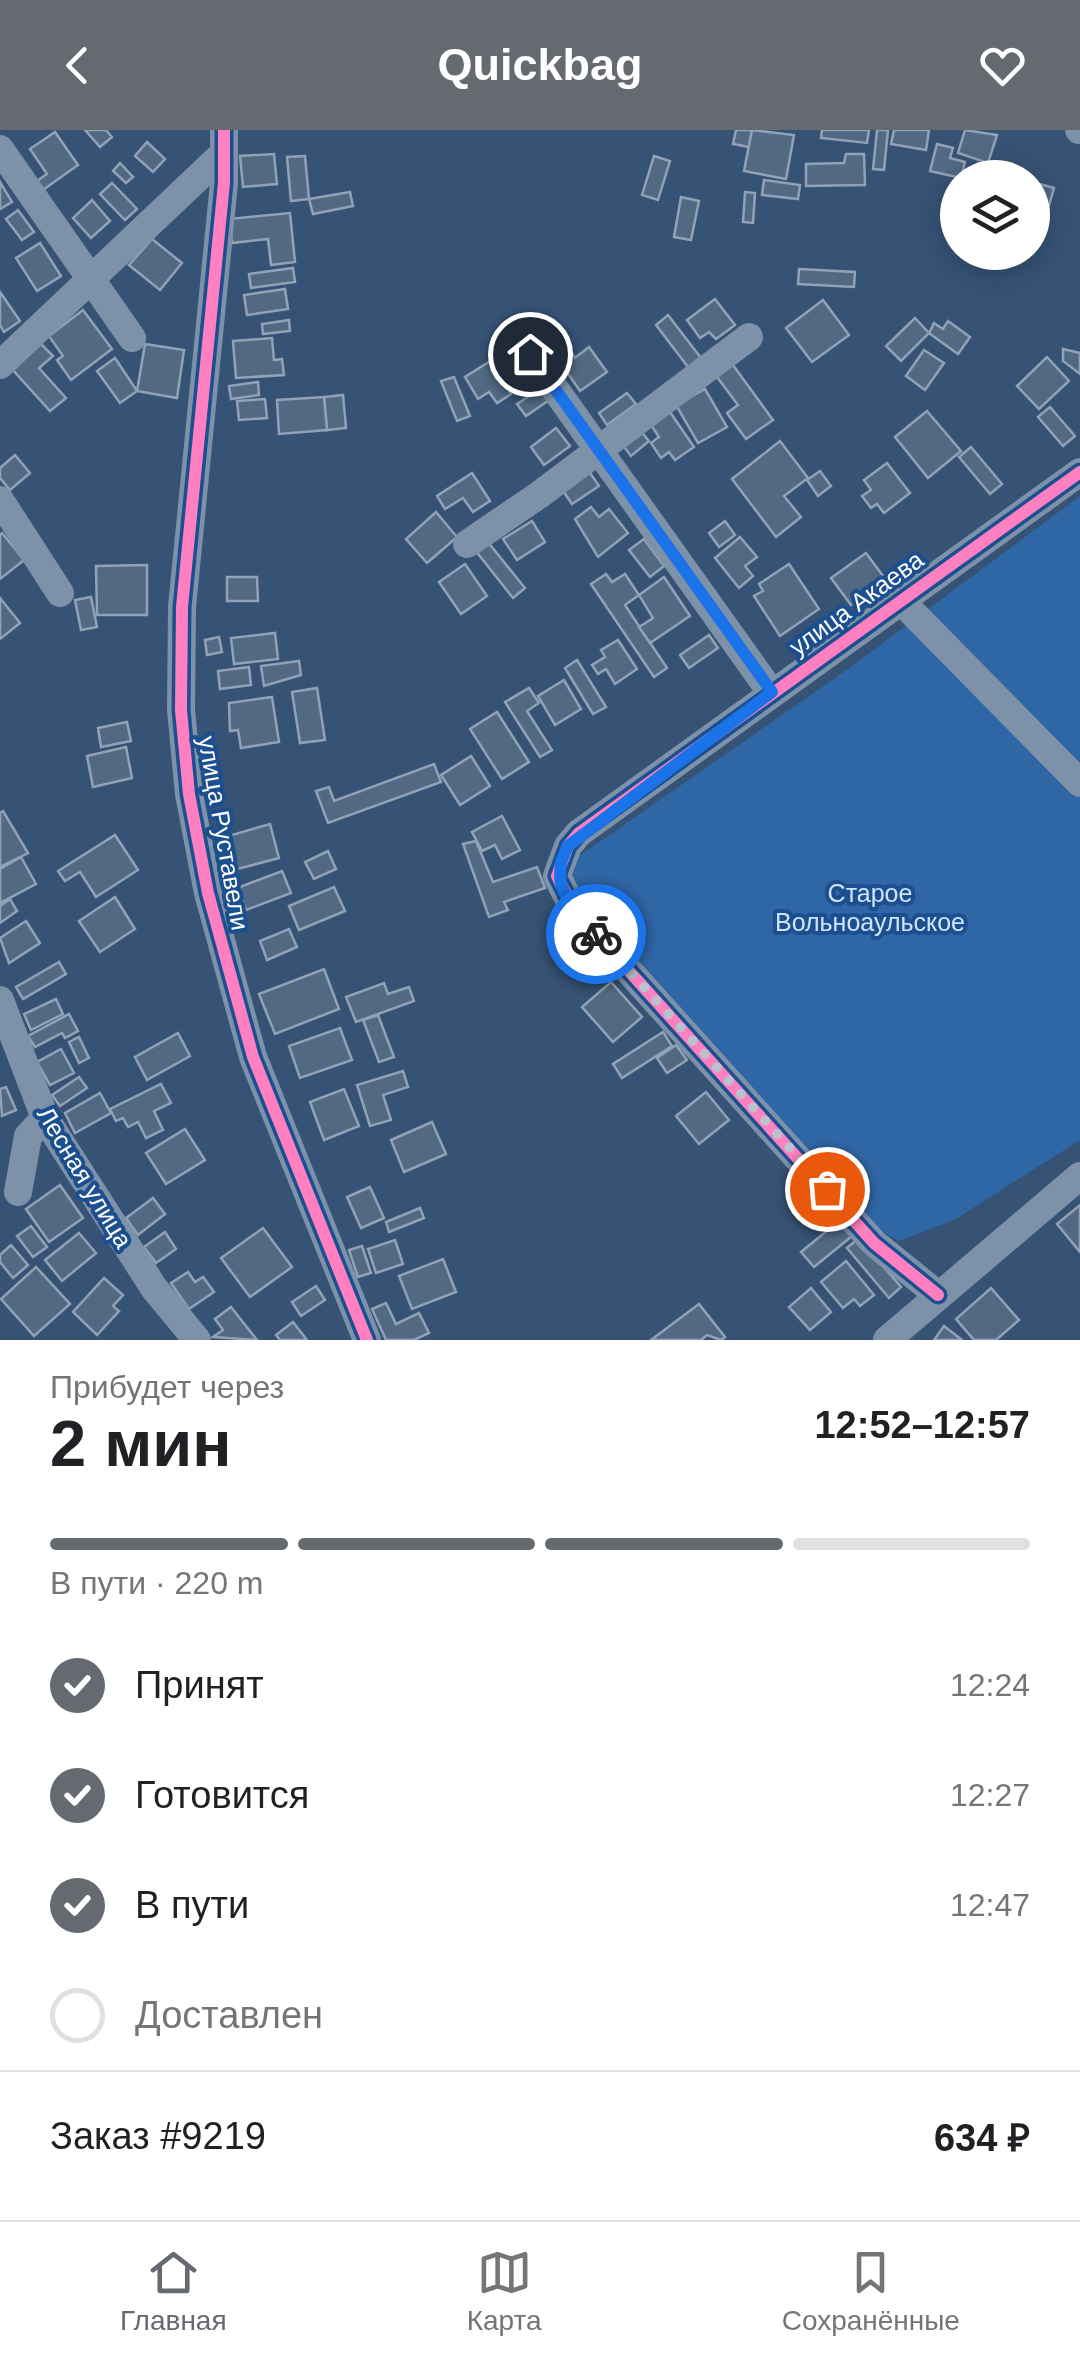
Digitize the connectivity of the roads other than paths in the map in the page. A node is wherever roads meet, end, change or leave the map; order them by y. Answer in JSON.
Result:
{"nodes":[{"id":1,"x":224,"y":141,"type":"edge"},
{"id":2,"x":0,"y":149,"type":"edge"},
{"id":3,"x":90,"y":282,"type":"junction"},
{"id":4,"x":749,"y":336,"type":"dead end"},
{"id":5,"x":132,"y":338,"type":"dead end"},
{"id":6,"x":530,"y":354,"type":"dead end"},
{"id":7,"x":0,"y":365,"type":"edge"},
{"id":8,"x":599,"y":448,"type":"junction"},
{"id":9,"x":1080,"y":472,"type":"edge"},
{"id":10,"x":0,"y":500,"type":"edge"},
{"id":11,"x":467,"y":544,"type":"dead end"},
{"id":12,"x":60,"y":593,"type":"dead end"},
{"id":13,"x":901,"y":600,"type":"junction"},
{"id":14,"x":772,"y":692,"type":"junction"},
{"id":15,"x":1080,"y":783,"type":"edge"},
{"id":16,"x":0,"y":1000,"type":"edge"},
{"id":17,"x":45,"y":1118,"type":"junction"},
{"id":18,"x":1080,"y":1176,"type":"edge"},
{"id":19,"x":18,"y":1192,"type":"dead end"},
{"id":20,"x":938,"y":1295,"type":"junction"},
{"id":21,"x":197,"y":1340,"type":"edge"},
{"id":22,"x":367,"y":1340,"type":"edge"},
{"id":23,"x":888,"y":1340,"type":"edge"}],
"edges":[{"from":1,"to":3,"type":"street"},
{"from":1,"to":22,"type":"street","name":"улица Руставели"},
{"from":2,"to":3,"type":"street"},
{"from":3,"to":5,"type":"street"},
{"from":3,"to":7,"type":"street"},
{"from":4,"to":8,"type":"street"},
{"from":6,"to":8,"type":"street"},
{"from":8,"to":11,"type":"street"},
{"from":8,"to":14,"type":"street"},
{"from":9,"to":13,"type":"street","name":"улица Акаева"},
{"from":10,"to":12,"type":"street"},
{"from":13,"to":14,"type":"street","name":"улица Акаева"},
{"from":13,"to":15,"type":"street"},
{"from":14,"to":20,"type":"street","name":"улица Акаева"},
{"from":16,"to":17,"type":"street","name":"Лесная улица"},
{"from":17,"to":19,"type":"street"},
{"from":17,"to":21,"type":"street","name":"Лесная улица"},
{"from":18,"to":20,"type":"street"},
{"from":20,"to":23,"type":"street"}]}
